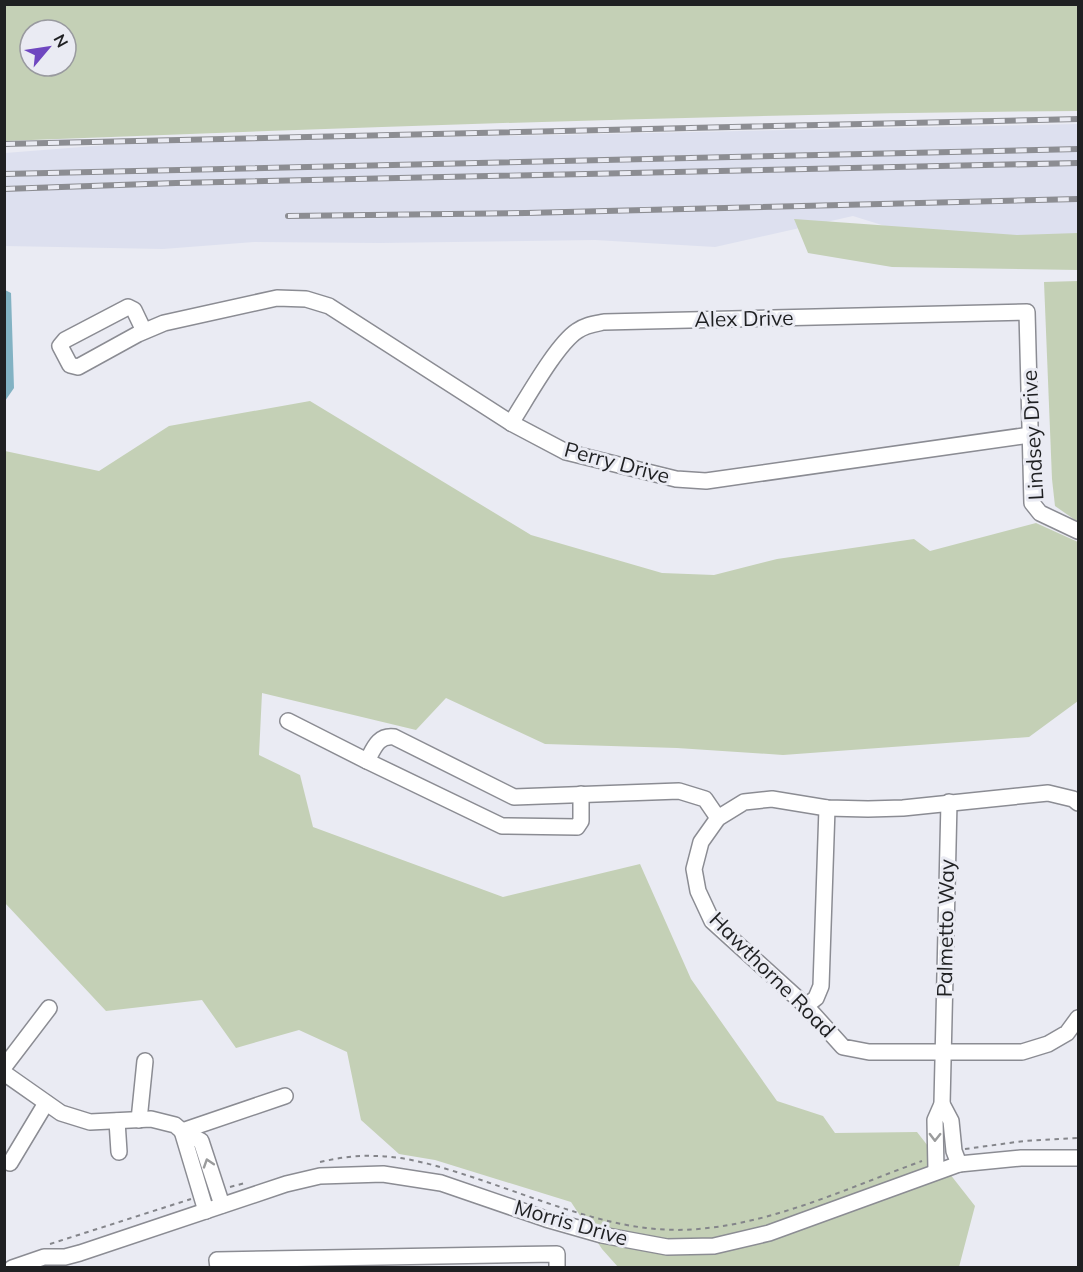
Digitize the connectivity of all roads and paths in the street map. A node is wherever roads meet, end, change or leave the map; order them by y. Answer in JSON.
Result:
{"nodes":[{"id":1,"x":1027,"y":312,"type":"joint"},
{"id":2,"x":141,"y":333,"type":"junction"},
{"id":3,"x":511,"y":423,"type":"junction"},
{"id":4,"x":1030,"y":435,"type":"junction"},
{"id":5,"x":1078,"y":531,"type":"edge"},
{"id":6,"x":288,"y":722,"type":"dead end"},
{"id":7,"x":367,"y":760,"type":"junction"},
{"id":8,"x":581,"y":794,"type":"junction"},
{"id":9,"x":949,"y":802,"type":"junction"},
{"id":10,"x":1078,"y":803,"type":"edge"},
{"id":11,"x":827,"y":808,"type":"junction"},
{"id":12,"x":718,"y":818,"type":"junction"},
{"id":13,"x":806,"y":1006,"type":"junction"},
{"id":14,"x":49,"y":1008,"type":"dead end"},
{"id":15,"x":1078,"y":1018,"type":"edge"},
{"id":16,"x":943,"y":1054,"type":"junction"},
{"id":17,"x":145,"y":1061,"type":"dead end"},
{"id":18,"x":4,"y":1067,"type":"edge"},
{"id":19,"x":4,"y":1073,"type":"edge"},
{"id":20,"x":285,"y":1096,"type":"dead end"},
{"id":21,"x":46,"y":1103,"type":"junction"},
{"id":22,"x":942,"y":1104,"type":"junction"},
{"id":23,"x":139,"y":1120,"type":"junction"},
{"id":24,"x":117,"y":1122,"type":"junction"},
{"id":25,"x":182,"y":1131,"type":"junction"},
{"id":26,"x":1078,"y":1138,"type":"edge"},
{"id":27,"x":119,"y":1152,"type":"dead end"},
{"id":28,"x":956,"y":1158,"type":"junction"},
{"id":29,"x":1078,"y":1158,"type":"edge"},
{"id":30,"x":10,"y":1162,"type":"dead end"},
{"id":31,"x":316,"y":1163,"type":"dead end"},
{"id":32,"x":935,"y":1164,"type":"junction"},
{"id":33,"x":252,"y":1181,"type":"dead end"},
{"id":34,"x":220,"y":1198,"type":"junction"},
{"id":35,"x":203,"y":1203,"type":"junction"},
{"id":36,"x":43,"y":1246,"type":"dead end"},
{"id":37,"x":71,"y":1263,"type":"edge"},
{"id":38,"x":12,"y":1268,"type":"edge"},
{"id":39,"x":218,"y":1268,"type":"edge"},
{"id":40,"x":557,"y":1268,"type":"edge"}],
"edges":[{"from":1,"to":3,"type":"street","name":"Alex Drive"},
{"from":1,"to":4,"type":"street","name":"Lindsey Drive"},
{"from":2,"to":2,"type":"street","name":"Perry Drive"},
{"from":2,"to":3,"type":"street","name":"Perry Drive"},
{"from":3,"to":4,"type":"street","name":"Perry Drive"},
{"from":4,"to":5,"type":"street","name":"Lindsey Drive"},
{"from":6,"to":7,"type":"street"},
{"from":7,"to":8,"type":"street"},
{"from":7,"to":8,"type":"street"},
{"from":8,"to":12,"type":"street"},
{"from":9,"to":10,"type":"street","name":"Hawthorne Road"},
{"from":9,"to":11,"type":"street","name":"Hawthorne Road"},
{"from":9,"to":16,"type":"street","name":"Palmetto Way"},
{"from":11,"to":12,"type":"street","name":"Hawthorne Road"},
{"from":11,"to":13,"type":"street"},
{"from":12,"to":13,"type":"street","name":"Hawthorne Road"},
{"from":13,"to":16,"type":"street","name":"Hawthorne Road"},
{"from":14,"to":18,"type":"street"},
{"from":15,"to":16,"type":"street","name":"Hawthorne Road"},
{"from":16,"to":22,"type":"street"},
{"from":17,"to":23,"type":"street"},
{"from":19,"to":21,"type":"street"},
{"from":20,"to":25,"type":"street"},
{"from":21,"to":24,"type":"street"},
{"from":21,"to":30,"type":"street"},
{"from":22,"to":28,"type":"street"},
{"from":22,"to":32,"type":"street","one_way":true},
{"from":23,"to":24,"type":"street"},
{"from":23,"to":25,"type":"street"},
{"from":24,"to":27,"type":"street"},
{"from":34,"to":25,"type":"street","one_way":true},
{"from":25,"to":35,"type":"street"},
{"from":26,"to":28,"type":"path"},
{"from":28,"to":29,"type":"street","name":"Morris Drive"},
{"from":28,"to":32,"type":"street","name":"Morris Drive"},
{"from":31,"to":32,"type":"path"},
{"from":32,"to":34,"type":"street","name":"Morris Drive"},
{"from":33,"to":34,"type":"path"},
{"from":34,"to":35,"type":"street","name":"Morris Drive"},
{"from":35,"to":36,"type":"path"},
{"from":35,"to":37,"type":"street","name":"Morris Drive"},
{"from":37,"to":38,"type":"street","name":"Morris Drive"},
{"from":39,"to":40,"type":"street"}]}
